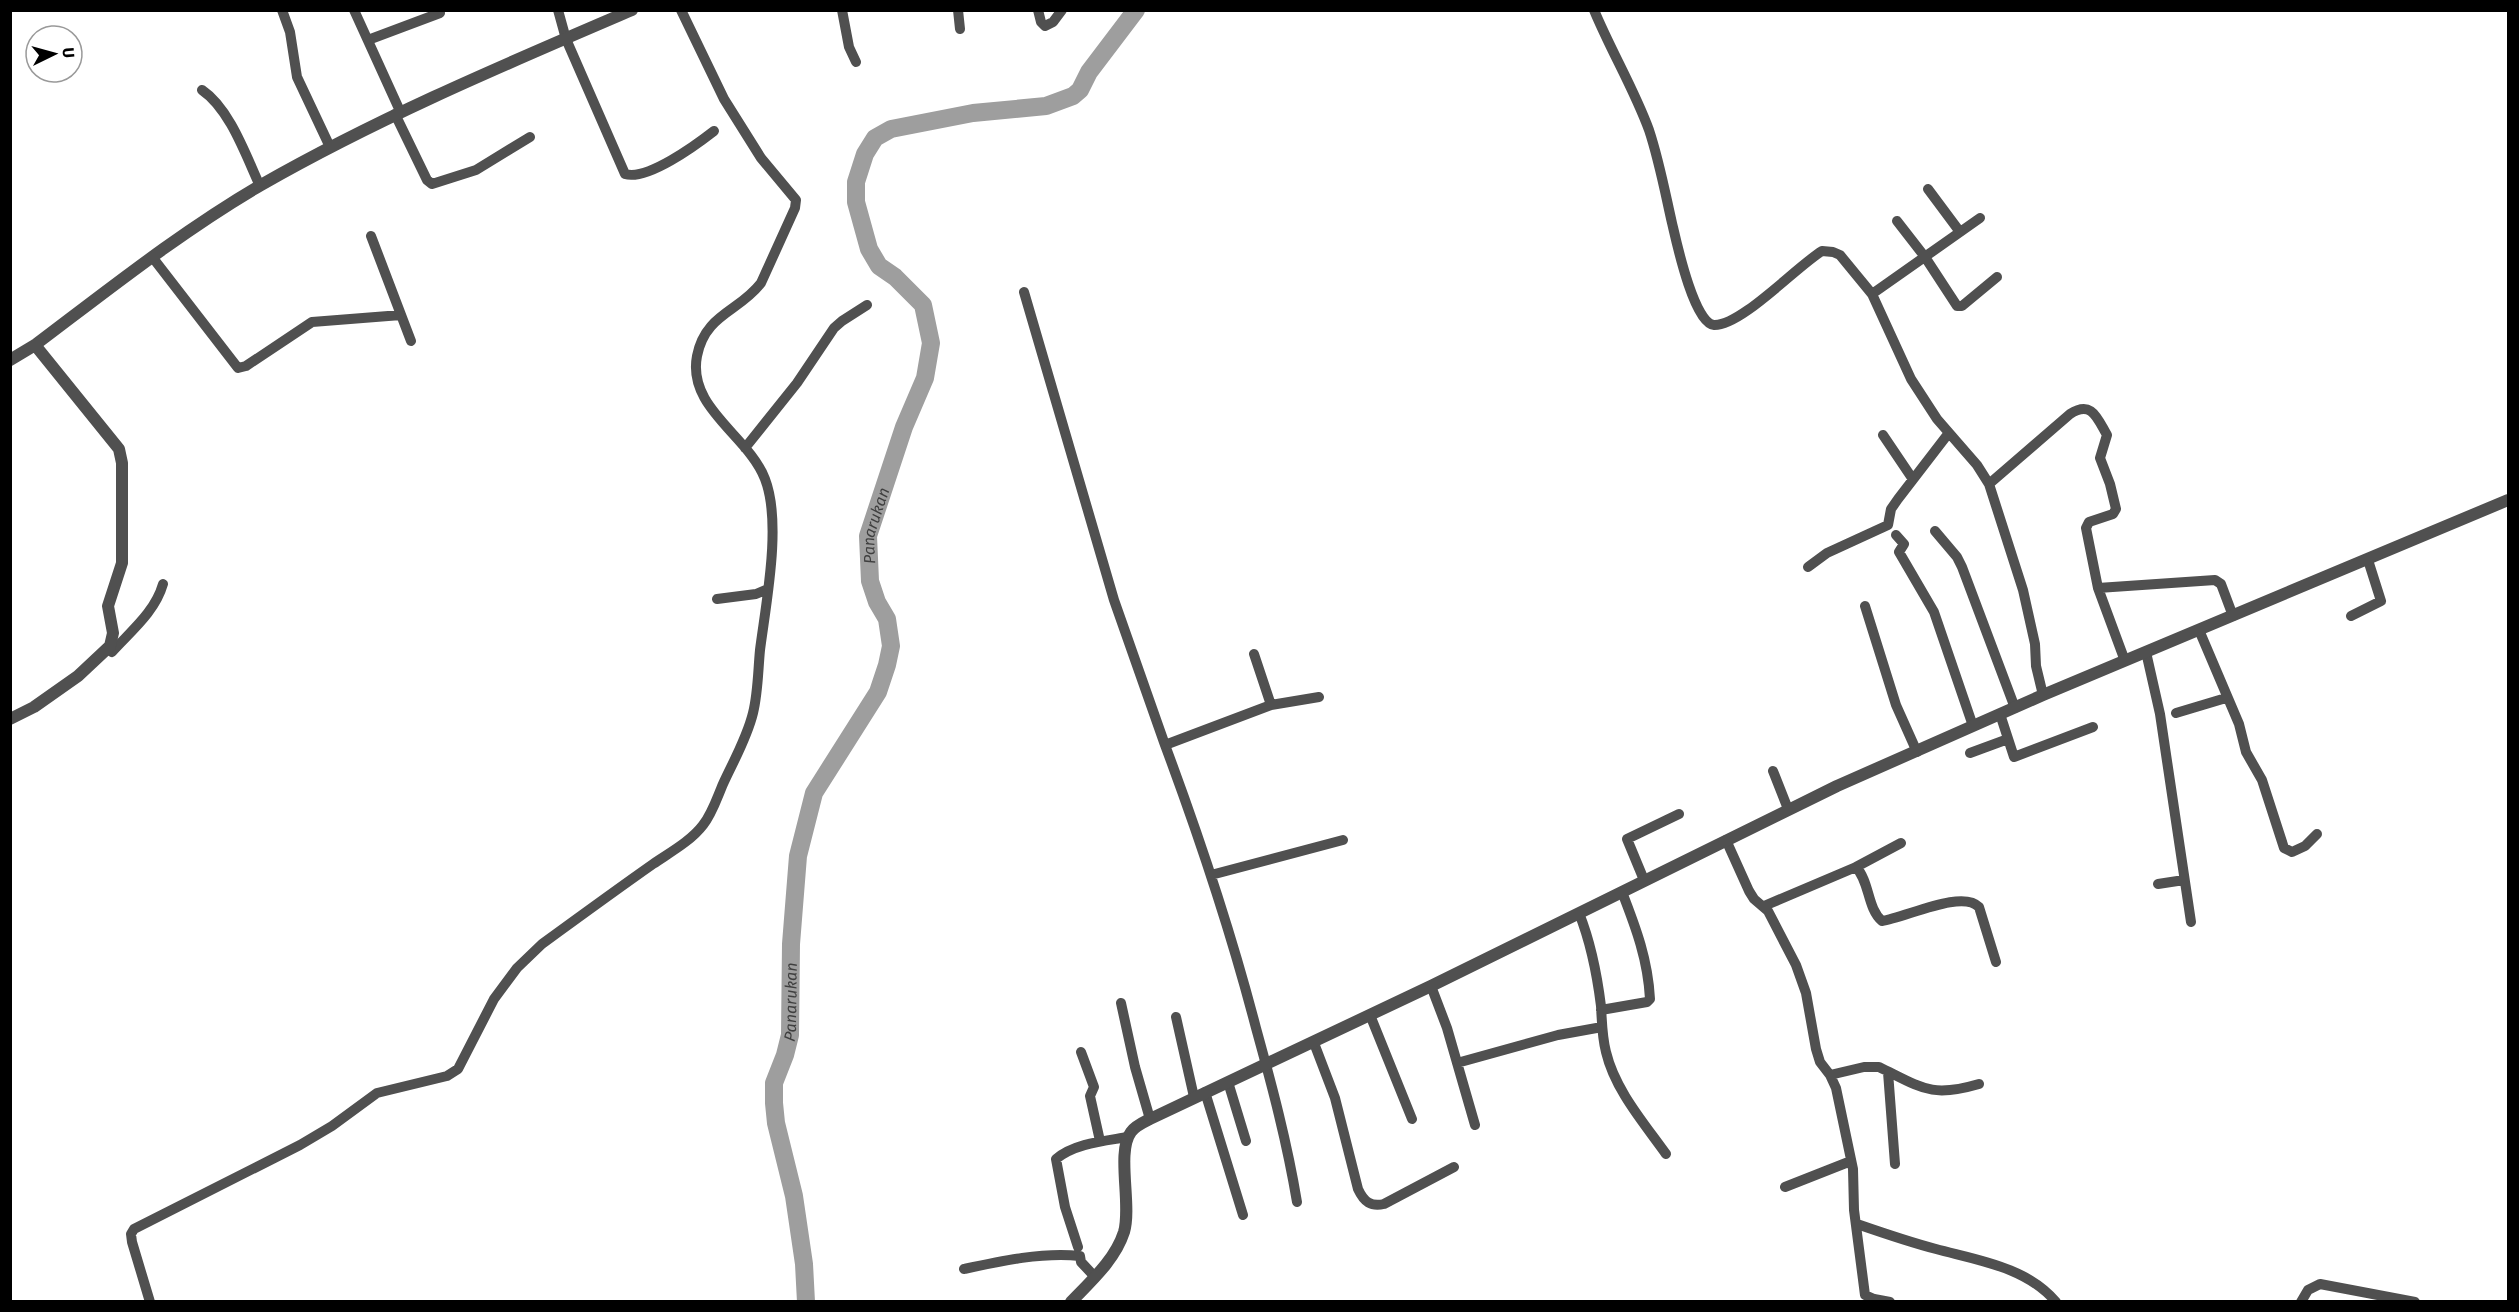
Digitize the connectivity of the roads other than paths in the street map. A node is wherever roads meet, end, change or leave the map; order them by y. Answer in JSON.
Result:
{"nodes":[{"id":1,"x":282,"y":10,"type":"edge"},
{"id":2,"x":354,"y":10,"type":"edge"},
{"id":3,"x":558,"y":10,"type":"edge"},
{"id":4,"x":632,"y":10,"type":"edge"},
{"id":5,"x":681,"y":10,"type":"edge"},
{"id":6,"x":842,"y":10,"type":"edge"},
{"id":7,"x":958,"y":10,"type":"edge"},
{"id":8,"x":1038,"y":10,"type":"edge"},
{"id":9,"x":1062,"y":10,"type":"edge"},
{"id":10,"x":1594,"y":10,"type":"edge"},
{"id":11,"x":440,"y":13,"type":"dead end"},
{"id":12,"x":960,"y":28,"type":"dead end"},
{"id":13,"x":566,"y":39,"type":"junction"},
{"id":14,"x":368,"y":40,"type":"junction"},
{"id":15,"x":856,"y":62,"type":"dead end"},
{"id":16,"x":202,"y":90,"type":"dead end"},
{"id":17,"x":398,"y":113,"type":"junction"},
{"id":18,"x":714,"y":131,"type":"dead end"},
{"id":19,"x":530,"y":137,"type":"dead end"},
{"id":20,"x":330,"y":147,"type":"junction"},
{"id":21,"x":260,"y":186,"type":"junction"},
{"id":22,"x":1928,"y":189,"type":"dead end"},
{"id":23,"x":1980,"y":219,"type":"dead end"},
{"id":24,"x":1897,"y":221,"type":"dead end"},
{"id":25,"x":1960,"y":232,"type":"junction"},
{"id":26,"x":371,"y":236,"type":"dead end"},
{"id":27,"x":1925,"y":256,"type":"junction"},
{"id":28,"x":153,"y":258,"type":"junction"},
{"id":29,"x":1997,"y":278,"type":"dead end"},
{"id":30,"x":1024,"y":292,"type":"dead end"},
{"id":31,"x":1872,"y":294,"type":"junction"},
{"id":32,"x":867,"y":305,"type":"dead end"},
{"id":33,"x":401,"y":315,"type":"junction"},
{"id":34,"x":411,"y":341,"type":"dead end"},
{"id":35,"x":34,"y":345,"type":"junction"},
{"id":36,"x":11,"y":359,"type":"edge"},
{"id":37,"x":1948,"y":434,"type":"junction"},
{"id":38,"x":1883,"y":435,"type":"dead end"},
{"id":39,"x":746,"y":448,"type":"junction"},
{"id":40,"x":1912,"y":478,"type":"junction"},
{"id":41,"x":1989,"y":484,"type":"junction"},
{"id":42,"x":2508,"y":500,"type":"edge"},
{"id":43,"x":1935,"y":531,"type":"dead end"},
{"id":44,"x":1896,"y":535,"type":"dead end"},
{"id":45,"x":2367,"y":560,"type":"junction"},
{"id":46,"x":1808,"y":567,"type":"dead end"},
{"id":47,"x":163,"y":584,"type":"dead end"},
{"id":48,"x":768,"y":588,"type":"junction"},
{"id":49,"x":2098,"y":588,"type":"junction"},
{"id":50,"x":717,"y":599,"type":"dead end"},
{"id":51,"x":1865,"y":606,"type":"dead end"},
{"id":52,"x":2233,"y":616,"type":"junction"},
{"id":53,"x":2351,"y":616,"type":"dead end"},
{"id":54,"x":2199,"y":630,"type":"junction"},
{"id":55,"x":109,"y":650,"type":"junction"},
{"id":56,"x":2146,"y":652,"type":"junction"},
{"id":57,"x":1254,"y":654,"type":"dead end"},
{"id":58,"x":2125,"y":661,"type":"junction"},
{"id":59,"x":2043,"y":695,"type":"junction"},
{"id":60,"x":1319,"y":697,"type":"dead end"},
{"id":61,"x":2226,"y":698,"type":"junction"},
{"id":62,"x":1271,"y":705,"type":"junction"},
{"id":63,"x":2015,"y":708,"type":"junction"},
{"id":64,"x":2175,"y":712,"type":"dead end"},
{"id":65,"x":2000,"y":714,"type":"junction"},
{"id":66,"x":10,"y":719,"type":"edge"},
{"id":67,"x":1973,"y":726,"type":"junction"},
{"id":68,"x":2093,"y":727,"type":"dead end"},
{"id":69,"x":2008,"y":739,"type":"junction"},
{"id":70,"x":1166,"y":745,"type":"junction"},
{"id":71,"x":1917,"y":752,"type":"junction"},
{"id":72,"x":1970,"y":753,"type":"dead end"},
{"id":73,"x":1773,"y":771,"type":"dead end"},
{"id":74,"x":1788,"y":809,"type":"junction"},
{"id":75,"x":1679,"y":814,"type":"dead end"},
{"id":76,"x":2317,"y":834,"type":"dead end"},
{"id":77,"x":1342,"y":840,"type":"dead end"},
{"id":78,"x":1726,"y":840,"type":"junction"},
{"id":79,"x":1901,"y":843,"type":"dead end"},
{"id":80,"x":1856,"y":867,"type":"junction"},
{"id":81,"x":1211,"y":875,"type":"junction"},
{"id":82,"x":1644,"y":880,"type":"junction"},
{"id":83,"x":2184,"y":880,"type":"junction"},
{"id":84,"x":2158,"y":884,"type":"dead end"},
{"id":85,"x":1622,"y":892,"type":"junction"},
{"id":86,"x":1764,"y":906,"type":"junction"},
{"id":87,"x":1579,"y":913,"type":"junction"},
{"id":88,"x":2191,"y":922,"type":"dead end"},
{"id":89,"x":1996,"y":962,"type":"dead end"},
{"id":90,"x":1431,"y":986,"type":"junction"},
{"id":91,"x":1121,"y":1003,"type":"dead end"},
{"id":92,"x":1601,"y":1010,"type":"junction"},
{"id":93,"x":1370,"y":1016,"type":"junction"},
{"id":94,"x":1176,"y":1017,"type":"dead end"},
{"id":95,"x":1602,"y":1027,"type":"junction"},
{"id":96,"x":1314,"y":1043,"type":"junction"},
{"id":97,"x":1081,"y":1052,"type":"dead end"},
{"id":98,"x":1267,"y":1063,"type":"junction"},
{"id":99,"x":1457,"y":1063,"type":"junction"},
{"id":100,"x":1888,"y":1071,"type":"junction"},
{"id":101,"x":1830,"y":1075,"type":"junction"},
{"id":102,"x":1228,"y":1082,"type":"junction"},
{"id":103,"x":1979,"y":1084,"type":"dead end"},
{"id":104,"x":1200,"y":1095,"type":"junction"},
{"id":105,"x":1150,"y":1119,"type":"junction"},
{"id":106,"x":1413,"y":1119,"type":"dead end"},
{"id":107,"x":1475,"y":1125,"type":"dead end"},
{"id":108,"x":1128,"y":1137,"type":"junction"},
{"id":109,"x":1246,"y":1140,"type":"dead end"},
{"id":110,"x":1100,"y":1141,"type":"junction"},
{"id":111,"x":1666,"y":1154,"type":"dead end"},
{"id":112,"x":1851,"y":1161,"type":"junction"},
{"id":113,"x":1895,"y":1164,"type":"dead end"},
{"id":114,"x":1454,"y":1167,"type":"dead end"},
{"id":115,"x":1785,"y":1187,"type":"dead end"},
{"id":116,"x":1297,"y":1202,"type":"dead end"},
{"id":117,"x":1243,"y":1215,"type":"dead end"},
{"id":118,"x":1857,"y":1224,"type":"junction"},
{"id":119,"x":1078,"y":1246,"type":"dead end"},
{"id":120,"x":964,"y":1269,"type":"dead end"},
{"id":121,"x":1095,"y":1276,"type":"junction"},
{"id":122,"x":150,"y":1302,"type":"edge"},
{"id":123,"x":1071,"y":1302,"type":"edge"},
{"id":124,"x":1890,"y":1302,"type":"edge"},
{"id":125,"x":2056,"y":1302,"type":"edge"},
{"id":126,"x":2301,"y":1302,"type":"edge"},
{"id":127,"x":2415,"y":1302,"type":"edge"}],
"edges":[{"from":1,"to":20,"type":"street"},
{"from":2,"to":14,"type":"street"},
{"from":3,"to":13,"type":"street"},
{"from":4,"to":13,"type":"street"},
{"from":5,"to":39,"type":"street"},
{"from":6,"to":15,"type":"street"},
{"from":7,"to":12,"type":"street"},
{"from":8,"to":9,"type":"street"},
{"from":10,"to":31,"type":"street"},
{"from":11,"to":14,"type":"street"},
{"from":13,"to":17,"type":"street"},
{"from":13,"to":18,"type":"street"},
{"from":14,"to":17,"type":"street"},
{"from":16,"to":21,"type":"street"},
{"from":17,"to":19,"type":"street"},
{"from":17,"to":20,"type":"street"},
{"from":20,"to":21,"type":"street"},
{"from":21,"to":28,"type":"street"},
{"from":22,"to":25,"type":"street"},
{"from":23,"to":25,"type":"street"},
{"from":24,"to":27,"type":"street"},
{"from":25,"to":27,"type":"street"},
{"from":26,"to":33,"type":"street"},
{"from":27,"to":29,"type":"street"},
{"from":27,"to":31,"type":"street"},
{"from":28,"to":33,"type":"street"},
{"from":28,"to":35,"type":"street"},
{"from":30,"to":70,"type":"street"},
{"from":31,"to":37,"type":"street"},
{"from":32,"to":39,"type":"street"},
{"from":33,"to":34,"type":"street"},
{"from":35,"to":36,"type":"street"},
{"from":35,"to":55,"type":"street"},
{"from":37,"to":40,"type":"street"},
{"from":37,"to":41,"type":"street"},
{"from":38,"to":40,"type":"street"},
{"from":39,"to":48,"type":"street"},
{"from":40,"to":46,"type":"street"},
{"from":41,"to":49,"type":"street"},
{"from":41,"to":59,"type":"street"},
{"from":42,"to":45,"type":"street"},
{"from":43,"to":63,"type":"street"},
{"from":44,"to":67,"type":"street"},
{"from":45,"to":52,"type":"street"},
{"from":45,"to":53,"type":"street"},
{"from":47,"to":55,"type":"street"},
{"from":48,"to":50,"type":"street"},
{"from":48,"to":122,"type":"street"},
{"from":49,"to":52,"type":"street"},
{"from":49,"to":58,"type":"street"},
{"from":51,"to":71,"type":"street"},
{"from":52,"to":54,"type":"street"},
{"from":54,"to":56,"type":"street"},
{"from":54,"to":61,"type":"street"},
{"from":55,"to":66,"type":"street"},
{"from":56,"to":58,"type":"street"},
{"from":56,"to":83,"type":"street"},
{"from":57,"to":62,"type":"street"},
{"from":58,"to":59,"type":"street"},
{"from":59,"to":63,"type":"street"},
{"from":60,"to":62,"type":"street"},
{"from":61,"to":64,"type":"street"},
{"from":61,"to":76,"type":"street"},
{"from":62,"to":70,"type":"street"},
{"from":63,"to":65,"type":"street"},
{"from":65,"to":67,"type":"street"},
{"from":65,"to":69,"type":"street"},
{"from":67,"to":71,"type":"street"},
{"from":68,"to":69,"type":"street"},
{"from":69,"to":72,"type":"street"},
{"from":70,"to":81,"type":"street"},
{"from":71,"to":74,"type":"street"},
{"from":73,"to":74,"type":"street"},
{"from":74,"to":78,"type":"street"},
{"from":75,"to":82,"type":"street"},
{"from":77,"to":81,"type":"street"},
{"from":78,"to":82,"type":"street"},
{"from":78,"to":86,"type":"street"},
{"from":79,"to":80,"type":"street"},
{"from":80,"to":86,"type":"street"},
{"from":80,"to":89,"type":"street"},
{"from":81,"to":98,"type":"street"},
{"from":82,"to":85,"type":"street"},
{"from":83,"to":84,"type":"street"},
{"from":83,"to":88,"type":"street"},
{"from":85,"to":87,"type":"street"},
{"from":85,"to":92,"type":"street"},
{"from":86,"to":101,"type":"street"},
{"from":87,"to":90,"type":"street"},
{"from":87,"to":92,"type":"street"},
{"from":90,"to":93,"type":"street"},
{"from":90,"to":99,"type":"street"},
{"from":91,"to":105,"type":"street"},
{"from":92,"to":95,"type":"street"},
{"from":93,"to":96,"type":"street"},
{"from":93,"to":106,"type":"street"},
{"from":94,"to":104,"type":"street"},
{"from":95,"to":99,"type":"street"},
{"from":95,"to":111,"type":"street"},
{"from":96,"to":98,"type":"street"},
{"from":96,"to":114,"type":"street"},
{"from":97,"to":110,"type":"street"},
{"from":98,"to":102,"type":"street"},
{"from":98,"to":116,"type":"street"},
{"from":99,"to":107,"type":"street"},
{"from":100,"to":101,"type":"street"},
{"from":100,"to":103,"type":"street"},
{"from":100,"to":113,"type":"street"},
{"from":101,"to":112,"type":"street"},
{"from":102,"to":104,"type":"street"},
{"from":102,"to":109,"type":"street"},
{"from":104,"to":105,"type":"street"},
{"from":104,"to":117,"type":"street"},
{"from":105,"to":108,"type":"street"},
{"from":108,"to":110,"type":"street"},
{"from":108,"to":121,"type":"street"},
{"from":110,"to":119,"type":"street"},
{"from":112,"to":115,"type":"street"},
{"from":112,"to":118,"type":"street"},
{"from":118,"to":124,"type":"street"},
{"from":118,"to":125,"type":"street"},
{"from":120,"to":121,"type":"street"},
{"from":121,"to":123,"type":"street"},
{"from":126,"to":127,"type":"street"}]}
